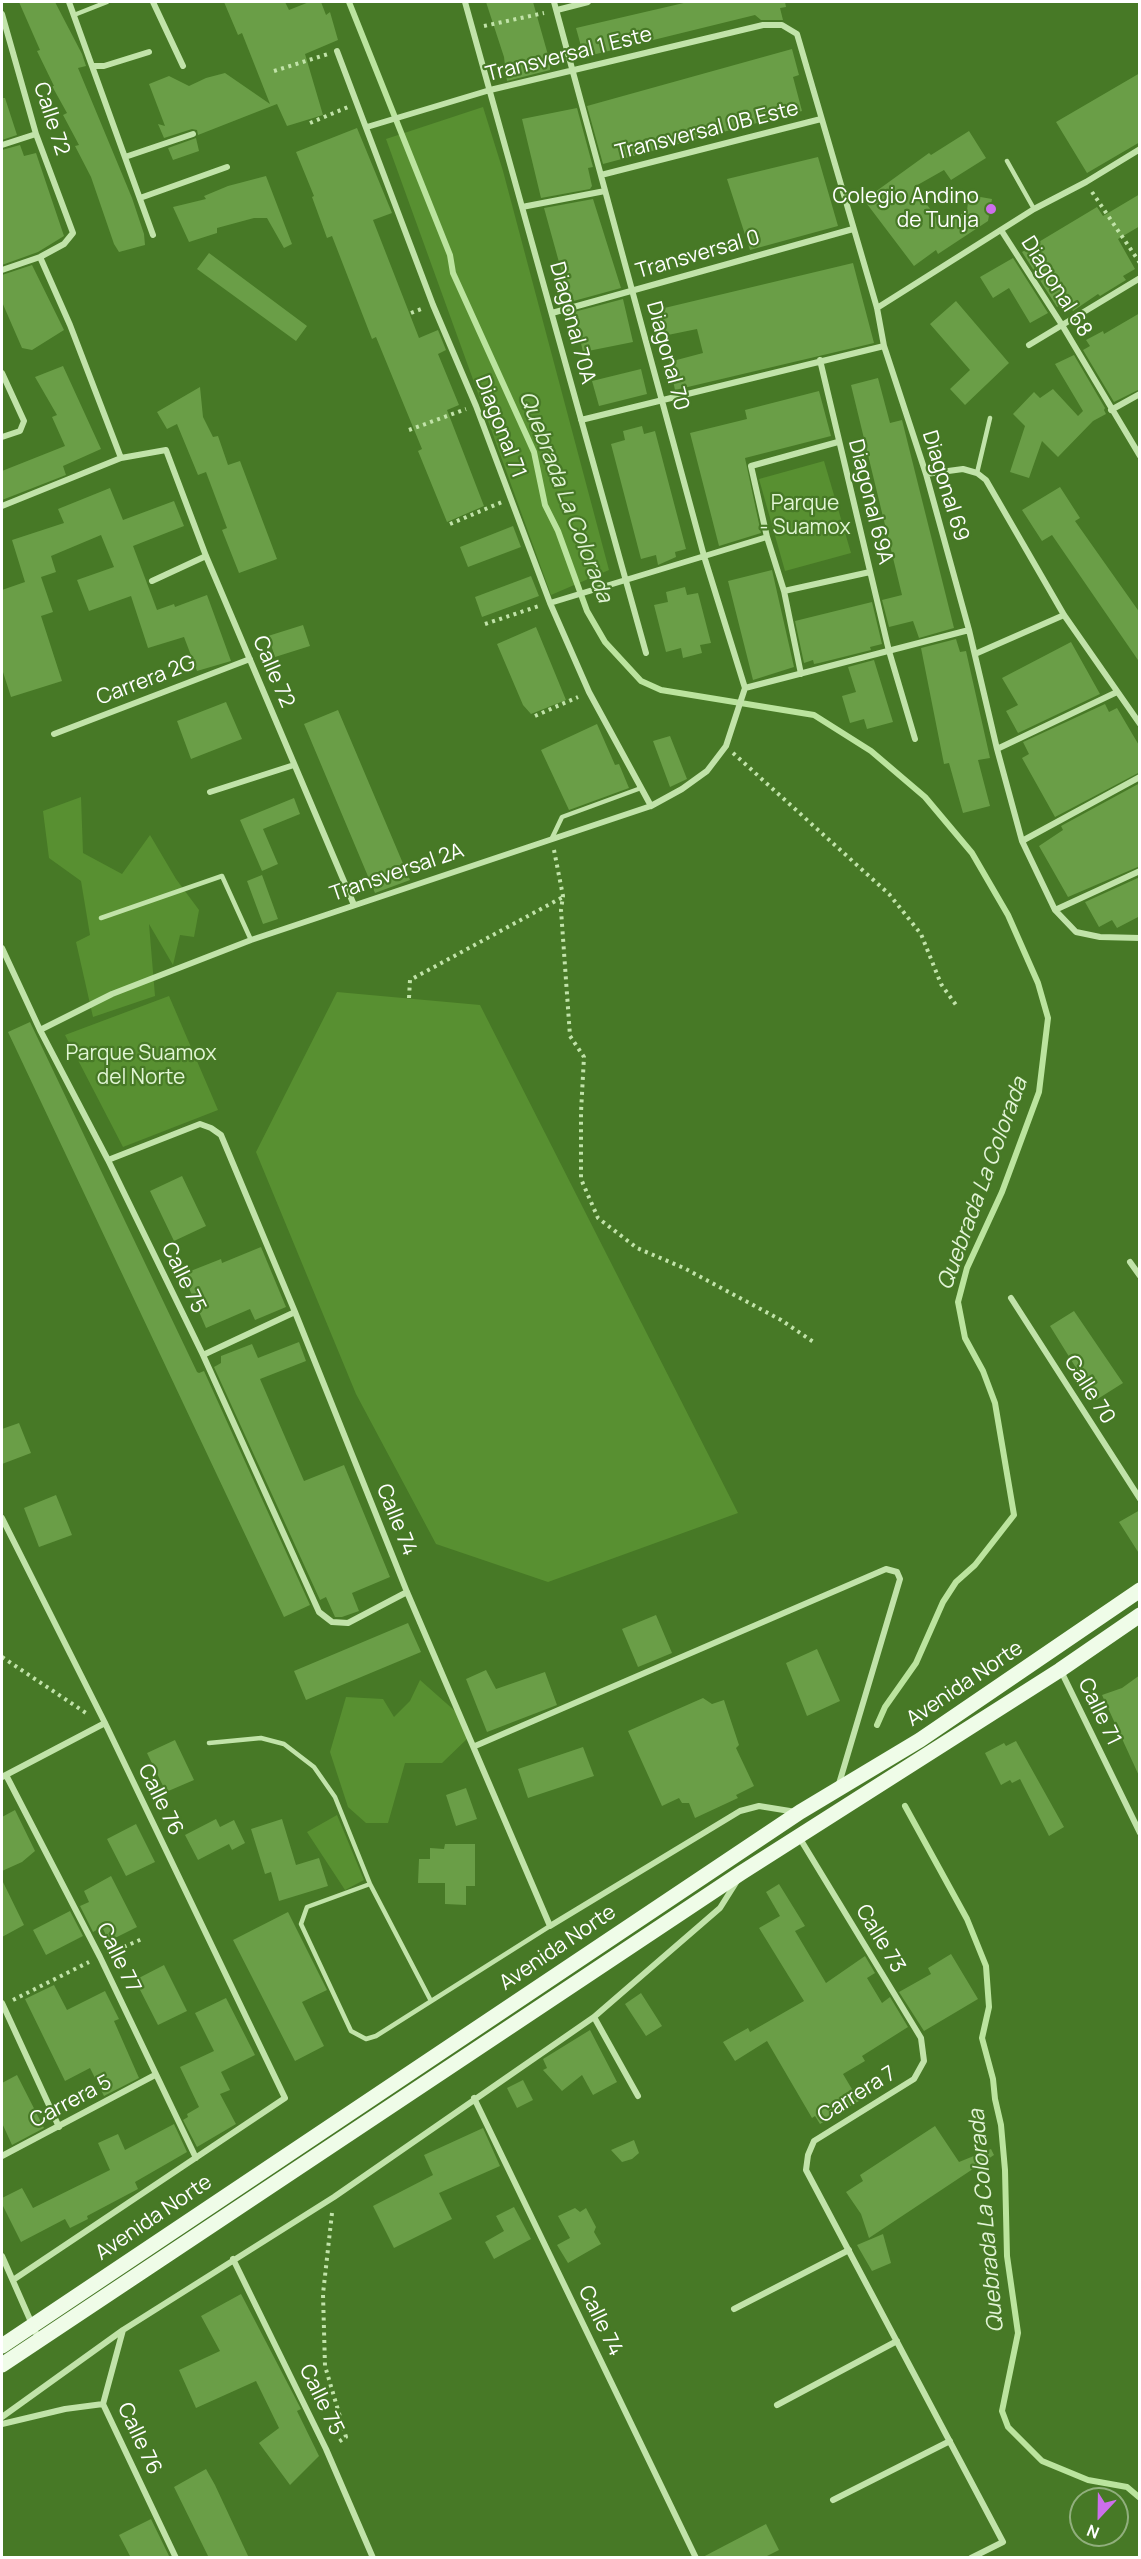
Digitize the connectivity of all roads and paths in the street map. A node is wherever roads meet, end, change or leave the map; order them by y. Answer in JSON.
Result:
{"nodes":[{"id":1,"x":69,"y":2,"type":"edge"},
{"id":2,"x":107,"y":2,"type":"edge"},
{"id":3,"x":153,"y":2,"type":"edge"},
{"id":4,"x":465,"y":2,"type":"edge"},
{"id":5,"x":554,"y":2,"type":"edge"},
{"id":6,"x":588,"y":2,"type":"edge"},
{"id":7,"x":557,"y":10,"type":"junction"},
{"id":8,"x":74,"y":15,"type":"junction"},
{"id":9,"x":2,"y":17,"type":"edge"},
{"id":10,"x":782,"y":25,"type":"joint"},
{"id":11,"x":473,"y":28,"type":"junction"},
{"id":12,"x":337,"y":51,"type":"joint"},
{"id":13,"x":149,"y":52,"type":"dead end"},
{"id":14,"x":92,"y":66,"type":"junction"},
{"id":15,"x":183,"y":66,"type":"dead end"},
{"id":16,"x":573,"y":70,"type":"junction"},
{"id":17,"x":274,"y":71,"type":"dead end"},
{"id":18,"x":490,"y":90,"type":"junction"},
{"id":19,"x":357,"y":104,"type":"junction"},
{"id":20,"x":821,"y":119,"type":"junction"},
{"id":21,"x":310,"y":123,"type":"dead end"},
{"id":22,"x":367,"y":127,"type":"junction"},
{"id":23,"x":36,"y":134,"type":"junction"},
{"id":24,"x":193,"y":134,"type":"dead end"},
{"id":25,"x":2,"y":145,"type":"edge"},
{"id":26,"x":1140,"y":149,"type":"edge"},
{"id":27,"x":125,"y":157,"type":"junction"},
{"id":28,"x":1007,"y":161,"type":"dead end"},
{"id":29,"x":226,"y":167,"type":"dead end"},
{"id":30,"x":601,"y":175,"type":"junction"},
{"id":31,"x":1086,"y":182,"type":"junction"},
{"id":32,"x":605,"y":191,"type":"junction"},
{"id":33,"x":140,"y":198,"type":"junction"},
{"id":34,"x":522,"y":207,"type":"junction"},
{"id":35,"x":1034,"y":209,"type":"junction"},
{"id":36,"x":853,"y":229,"type":"junction"},
{"id":37,"x":1001,"y":230,"type":"junction"},
{"id":38,"x":153,"y":235,"type":"dead end"},
{"id":39,"x":40,"y":257,"type":"junction"},
{"id":40,"x":1140,"y":264,"type":"edge"},
{"id":41,"x":2,"y":270,"type":"edge"},
{"id":42,"x":1140,"y":278,"type":"edge"},
{"id":43,"x":632,"y":291,"type":"junction"},
{"id":44,"x":877,"y":308,"type":"junction"},
{"id":45,"x":552,"y":313,"type":"junction"},
{"id":46,"x":1062,"y":325,"type":"junction"},
{"id":47,"x":1029,"y":345,"type":"dead end"},
{"id":48,"x":884,"y":346,"type":"junction"},
{"id":49,"x":820,"y":360,"type":"junction"},
{"id":50,"x":2,"y":374,"type":"edge"},
{"id":51,"x":1140,"y":394,"type":"edge"},
{"id":52,"x":662,"y":400,"type":"junction"},
{"id":53,"x":476,"y":406,"type":"junction"},
{"id":54,"x":1111,"y":410,"type":"junction"},
{"id":55,"x":990,"y":418,"type":"dead end"},
{"id":56,"x":582,"y":420,"type":"junction"},
{"id":57,"x":409,"y":430,"type":"dead end"},
{"id":58,"x":2,"y":437,"type":"edge"},
{"id":59,"x":838,"y":442,"type":"junction"},
{"id":60,"x":1140,"y":456,"type":"edge"},
{"id":61,"x":122,"y":458,"type":"junction"},
{"id":62,"x":977,"y":473,"type":"junction"},
{"id":63,"x":926,"y":474,"type":"junction"},
{"id":64,"x":511,"y":498,"type":"junction"},
{"id":65,"x":2,"y":506,"type":"edge"},
{"id":66,"x":450,"y":524,"type":"dead end"},
{"id":67,"x":767,"y":537,"type":"junction"},
{"id":68,"x":207,"y":556,"type":"junction"},
{"id":69,"x":704,"y":556,"type":"junction"},
{"id":70,"x":870,"y":572,"type":"junction"},
{"id":71,"x":626,"y":580,"type":"junction"},
{"id":72,"x":152,"y":581,"type":"dead end"},
{"id":73,"x":784,"y":591,"type":"junction"},
{"id":74,"x":550,"y":603,"type":"junction"},
{"id":75,"x":1064,"y":615,"type":"junction"},
{"id":76,"x":486,"y":624,"type":"dead end"},
{"id":77,"x":969,"y":630,"type":"junction"},
{"id":78,"x":889,"y":651,"type":"junction"},
{"id":79,"x":646,"y":653,"type":"dead end"},
{"id":80,"x":975,"y":654,"type":"junction"},
{"id":81,"x":250,"y":659,"type":"junction"},
{"id":82,"x":801,"y":674,"type":"junction"},
{"id":83,"x":745,"y":688,"type":"junction"},
{"id":84,"x":589,"y":692,"type":"junction"},
{"id":85,"x":1117,"y":692,"type":"junction"},
{"id":86,"x":535,"y":716,"type":"dead end"},
{"id":87,"x":1140,"y":724,"type":"edge"},
{"id":88,"x":54,"y":734,"type":"dead end"},
{"id":89,"x":915,"y":739,"type":"dead end"},
{"id":90,"x":726,"y":746,"type":"junction"},
{"id":91,"x":997,"y":749,"type":"junction"},
{"id":92,"x":294,"y":765,"type":"junction"},
{"id":93,"x":1140,"y":777,"type":"edge"},
{"id":94,"x":641,"y":788,"type":"junction"},
{"id":95,"x":210,"y":792,"type":"dead end"},
{"id":96,"x":651,"y":806,"type":"junction"},
{"id":97,"x":552,"y":838,"type":"junction"},
{"id":98,"x":1022,"y":841,"type":"junction"},
{"id":99,"x":1140,"y":871,"type":"edge"},
{"id":100,"x":563,"y":896,"type":"junction"},
{"id":101,"x":354,"y":905,"type":"junction"},
{"id":102,"x":1055,"y":910,"type":"junction"},
{"id":103,"x":101,"y":918,"type":"dead end"},
{"id":104,"x":1140,"y":939,"type":"edge"},
{"id":105,"x":250,"y":940,"type":"junction"},
{"id":106,"x":2,"y":948,"type":"edge"},
{"id":107,"x":409,"y":998,"type":"dead end"},
{"id":108,"x":956,"y":1005,"type":"dead end"},
{"id":109,"x":40,"y":1030,"type":"junction"},
{"id":110,"x":108,"y":1160,"type":"junction"},
{"id":111,"x":1130,"y":1262,"type":"dead end"},
{"id":112,"x":1140,"y":1276,"type":"edge"},
{"id":113,"x":1011,"y":1298,"type":"dead end"},
{"id":114,"x":295,"y":1311,"type":"junction"},
{"id":115,"x":815,"y":1344,"type":"dead end"},
{"id":116,"x":203,"y":1355,"type":"junction"},
{"id":117,"x":1140,"y":1499,"type":"edge"},
{"id":118,"x":2,"y":1518,"type":"edge"},
{"id":119,"x":1140,"y":1590,"type":"edge"},
{"id":120,"x":407,"y":1592,"type":"junction"},
{"id":121,"x":1140,"y":1615,"type":"edge"},
{"id":122,"x":2,"y":1657,"type":"edge"},
{"id":123,"x":1060,"y":1670,"type":"junction"},
{"id":124,"x":85,"y":1705,"type":"dead end"},
{"id":125,"x":90,"y":1715,"type":"junction"},
{"id":126,"x":85,"y":1720,"type":"dead end"},
{"id":127,"x":105,"y":1723,"type":"junction"},
{"id":128,"x":209,"y":1743,"type":"dead end"},
{"id":129,"x":475,"y":1746,"type":"junction"},
{"id":130,"x":4,"y":1776,"type":"edge"},
{"id":131,"x":838,"y":1787,"type":"junction"},
{"id":132,"x":800,"y":1812,"type":"junction"},
{"id":133,"x":1140,"y":1833,"type":"edge"},
{"id":134,"x":798,"y":1837,"type":"junction"},
{"id":135,"x":741,"y":1873,"type":"junction"},
{"id":136,"x":370,"y":1884,"type":"junction"},
{"id":137,"x":550,"y":1926,"type":"junction"},
{"id":138,"x":142,"y":1939,"type":"dead end"},
{"id":139,"x":100,"y":1957,"type":"junction"},
{"id":140,"x":431,"y":2001,"type":"junction"},
{"id":141,"x":2,"y":2004,"type":"edge"},
{"id":142,"x":594,"y":2017,"type":"junction"},
{"id":143,"x":924,"y":2061,"type":"joint"},
{"id":144,"x":155,"y":2075,"type":"junction"},
{"id":145,"x":638,"y":2096,"type":"dead end"},
{"id":146,"x":474,"y":2098,"type":"junction"},
{"id":147,"x":59,"y":2127,"type":"junction"},
{"id":148,"x":2,"y":2156,"type":"edge"},
{"id":149,"x":196,"y":2158,"type":"junction"},
{"id":150,"x":334,"y":2197,"type":"junction"},
{"id":151,"x":849,"y":2250,"type":"junction"},
{"id":152,"x":2,"y":2256,"type":"edge"},
{"id":153,"x":233,"y":2259,"type":"junction"},
{"id":154,"x":13,"y":2280,"type":"junction"},
{"id":155,"x":734,"y":2309,"type":"dead end"},
{"id":156,"x":32,"y":2325,"type":"junction"},
{"id":157,"x":123,"y":2330,"type":"junction"},
{"id":158,"x":39,"y":2340,"type":"junction"},
{"id":159,"x":897,"y":2341,"type":"junction"},
{"id":160,"x":2,"y":2346,"type":"edge"},
{"id":161,"x":2,"y":2365,"type":"edge"},
{"id":162,"x":103,"y":2404,"type":"junction"},
{"id":163,"x":777,"y":2405,"type":"dead end"},
{"id":164,"x":2,"y":2417,"type":"edge"},
{"id":165,"x":2,"y":2424,"type":"edge"},
{"id":166,"x":950,"y":2441,"type":"junction"},
{"id":167,"x":326,"y":2449,"type":"junction"},
{"id":168,"x":833,"y":2500,"type":"dead end"},
{"id":169,"x":176,"y":2558,"type":"edge"},
{"id":170,"x":373,"y":2558,"type":"edge"},
{"id":171,"x":696,"y":2558,"type":"edge"},
{"id":172,"x":971,"y":2558,"type":"edge"}],
"edges":[{"from":1,"to":8,"type":"street"},
{"from":2,"to":8,"type":"lane"},
{"from":3,"to":15,"type":"street"},
{"from":4,"to":11,"type":"street","name":"Diagonal 70A"},
{"from":5,"to":7,"type":"street","name":"Diagonal 70"},
{"from":6,"to":7,"type":"street"},
{"from":7,"to":11,"type":"path"},
{"from":7,"to":16,"type":"street","name":"Diagonal 70"},
{"from":8,"to":14,"type":"street"},
{"from":9,"to":23,"type":"street","name":"Calle 72"},
{"from":10,"to":16,"type":"street","name":"Transversal 1 Este"},
{"from":10,"to":20,"type":"street","name":"Diagonal 69"},
{"from":11,"to":18,"type":"street","name":"Diagonal 70A"},
{"from":12,"to":17,"type":"path"},
{"from":12,"to":19,"type":"street","name":"Diagonal 71"},
{"from":13,"to":14,"type":"street"},
{"from":14,"to":27,"type":"street"},
{"from":16,"to":18,"type":"street","name":"Transversal 1 Este"},
{"from":16,"to":30,"type":"street","name":"Diagonal 70"},
{"from":18,"to":22,"type":"street","name":"Transversal 1 Este"},
{"from":18,"to":34,"type":"street","name":"Diagonal 70A"},
{"from":19,"to":21,"type":"path"},
{"from":19,"to":22,"type":"street","name":"Diagonal 71"},
{"from":20,"to":30,"type":"street","name":"Transversal 0B Este"},
{"from":20,"to":36,"type":"street","name":"Diagonal 69"},
{"from":22,"to":53,"type":"street","name":"Diagonal 71"},
{"from":23,"to":25,"type":"street"},
{"from":23,"to":39,"type":"street","name":"Calle 72"},
{"from":24,"to":27,"type":"street"},
{"from":26,"to":31,"type":"street"},
{"from":27,"to":33,"type":"street"},
{"from":28,"to":35,"type":"lane"},
{"from":29,"to":33,"type":"street"},
{"from":30,"to":32,"type":"street","name":"Diagonal 70"},
{"from":31,"to":35,"type":"street"},
{"from":31,"to":40,"type":"path"},
{"from":32,"to":34,"type":"street"},
{"from":32,"to":43,"type":"street","name":"Diagonal 70"},
{"from":33,"to":38,"type":"street"},
{"from":34,"to":45,"type":"street","name":"Diagonal 70A"},
{"from":35,"to":37,"type":"street"},
{"from":36,"to":43,"type":"street","name":"Transversal 0"},
{"from":36,"to":44,"type":"street","name":"Diagonal 69"},
{"from":37,"to":44,"type":"street","name":"Diagonal 68"},
{"from":37,"to":46,"type":"street","name":"Diagonal 68"},
{"from":39,"to":41,"type":"street"},
{"from":39,"to":61,"type":"street"},
{"from":42,"to":46,"type":"street"},
{"from":43,"to":45,"type":"street","name":"Transversal 0"},
{"from":43,"to":52,"type":"street","name":"Diagonal 70"},
{"from":44,"to":48,"type":"street","name":"Diagonal 69"},
{"from":45,"to":56,"type":"street","name":"Diagonal 70A"},
{"from":46,"to":47,"type":"street"},
{"from":46,"to":54,"type":"street","name":"Diagonal 68"},
{"from":48,"to":49,"type":"street"},
{"from":48,"to":63,"type":"street","name":"Diagonal 69"},
{"from":49,"to":52,"type":"street"},
{"from":49,"to":59,"type":"street","name":"Diagonal 69A"},
{"from":50,"to":58,"type":"street"},
{"from":51,"to":54,"type":"street"},
{"from":52,"to":56,"type":"street"},
{"from":52,"to":69,"type":"street","name":"Diagonal 70"},
{"from":53,"to":57,"type":"path"},
{"from":53,"to":64,"type":"street","name":"Diagonal 71"},
{"from":54,"to":60,"type":"street","name":"Diagonal 68"},
{"from":55,"to":62,"type":"lane"},
{"from":56,"to":71,"type":"street","name":"Diagonal 70A"},
{"from":59,"to":67,"type":"street"},
{"from":59,"to":70,"type":"street","name":"Diagonal 69A"},
{"from":61,"to":65,"type":"street"},
{"from":61,"to":68,"type":"street","name":"Calle 72"},
{"from":62,"to":63,"type":"street"},
{"from":62,"to":75,"type":"street"},
{"from":63,"to":77,"type":"street","name":"Diagonal 69"},
{"from":64,"to":66,"type":"path"},
{"from":64,"to":74,"type":"street","name":"Diagonal 71"},
{"from":67,"to":69,"type":"street"},
{"from":67,"to":73,"type":"street"},
{"from":68,"to":72,"type":"street"},
{"from":68,"to":81,"type":"street","name":"Calle 72"},
{"from":69,"to":71,"type":"street"},
{"from":69,"to":83,"type":"street","name":"Diagonal 70"},
{"from":70,"to":73,"type":"street"},
{"from":70,"to":78,"type":"street","name":"Diagonal 69A"},
{"from":71,"to":74,"type":"street"},
{"from":71,"to":79,"type":"street","name":"Diagonal 70A"},
{"from":73,"to":82,"type":"street"},
{"from":74,"to":76,"type":"path"},
{"from":74,"to":84,"type":"street","name":"Diagonal 71"},
{"from":75,"to":80,"type":"street"},
{"from":75,"to":85,"type":"street"},
{"from":77,"to":78,"type":"street"},
{"from":77,"to":80,"type":"street","name":"Diagonal 69"},
{"from":78,"to":82,"type":"street"},
{"from":78,"to":89,"type":"street","name":"Diagonal 69A"},
{"from":80,"to":91,"type":"street","name":"Diagonal 69"},
{"from":81,"to":88,"type":"street","name":"Carrera 2G"},
{"from":81,"to":92,"type":"street","name":"Calle 72"},
{"from":82,"to":83,"type":"street"},
{"from":83,"to":90,"type":"street","name":"Transversal 2A"},
{"from":84,"to":86,"type":"path"},
{"from":84,"to":94,"type":"street","name":"Diagonal 71"},
{"from":85,"to":87,"type":"street"},
{"from":85,"to":91,"type":"street"},
{"from":90,"to":96,"type":"street","name":"Transversal 2A"},
{"from":90,"to":108,"type":"path"},
{"from":91,"to":98,"type":"street","name":"Diagonal 69"},
{"from":92,"to":95,"type":"street"},
{"from":92,"to":101,"type":"street","name":"Calle 72"},
{"from":93,"to":98,"type":"street"},
{"from":94,"to":96,"type":"street","name":"Diagonal 71"},
{"from":94,"to":97,"type":"lane"},
{"from":96,"to":97,"type":"street","name":"Transversal 2A"},
{"from":97,"to":100,"type":"path"},
{"from":97,"to":101,"type":"street","name":"Transversal 2A"},
{"from":98,"to":102,"type":"street","name":"Diagonal 69"},
{"from":99,"to":102,"type":"street"},
{"from":100,"to":107,"type":"path"},
{"from":100,"to":115,"type":"path"},
{"from":101,"to":105,"type":"street","name":"Transversal 2A"},
{"from":102,"to":104,"type":"street","name":"Diagonal 69"},
{"from":103,"to":105,"type":"lane"},
{"from":105,"to":109,"type":"street","name":"Transversal 2A"},
{"from":106,"to":109,"type":"street","name":"Calle 75"},
{"from":109,"to":110,"type":"street","name":"Calle 75"},
{"from":110,"to":114,"type":"street","name":"Calle 74"},
{"from":110,"to":116,"type":"street","name":"Calle 75"},
{"from":111,"to":112,"type":"street"},
{"from":113,"to":117,"type":"street","name":"Calle 70"},
{"from":114,"to":116,"type":"street"},
{"from":114,"to":120,"type":"street","name":"Calle 74"},
{"from":116,"to":120,"type":"street","name":"Calle 75"},
{"from":118,"to":127,"type":"street","name":"Calle 76"},
{"from":119,"to":131,"type":"main road","name":"Avenida Norte"},
{"from":120,"to":129,"type":"street","name":"Calle 74"},
{"from":121,"to":123,"type":"main road","name":"Avenida Norte"},
{"from":122,"to":125,"type":"path"},
{"from":123,"to":133,"type":"street","name":"Calle 71"},
{"from":123,"to":134,"type":"main road","name":"Avenida Norte"},
{"from":124,"to":125,"type":"path"},
{"from":125,"to":126,"type":"path"},
{"from":127,"to":130,"type":"street"},
{"from":127,"to":149,"type":"street","name":"Calle 76"},
{"from":128,"to":136,"type":"lane"},
{"from":129,"to":131,"type":"street"},
{"from":129,"to":137,"type":"street","name":"Calle 74"},
{"from":130,"to":139,"type":"street","name":"Calle 77"},
{"from":131,"to":132,"type":"main road","name":"Avenida Norte"},
{"from":132,"to":137,"type":"street"},
{"from":132,"to":156,"type":"main road","name":"Avenida Norte"},
{"from":134,"to":135,"type":"main road","name":"Avenida Norte"},
{"from":134,"to":143,"type":"street","name":"Calle 73"},
{"from":135,"to":142,"type":"street"},
{"from":135,"to":158,"type":"main road","name":"Avenida Norte"},
{"from":136,"to":140,"type":"lane"},
{"from":136,"to":140,"type":"lane"},
{"from":137,"to":140,"type":"lane"},
{"from":138,"to":139,"type":"path"},
{"from":139,"to":141,"type":"path"},
{"from":139,"to":144,"type":"street","name":"Calle 77"},
{"from":141,"to":147,"type":"street"},
{"from":142,"to":145,"type":"street"},
{"from":142,"to":146,"type":"street"},
{"from":143,"to":151,"type":"street","name":"Carrera 7"},
{"from":144,"to":147,"type":"street","name":"Carrera 5"},
{"from":144,"to":149,"type":"street","name":"Calle 77"},
{"from":146,"to":150,"type":"street"},
{"from":146,"to":171,"type":"street","name":"Calle 74"},
{"from":147,"to":148,"type":"street","name":"Carrera 5"},
{"from":149,"to":154,"type":"street"},
{"from":150,"to":153,"type":"street"},
{"from":150,"to":167,"type":"path"},
{"from":151,"to":155,"type":"street"},
{"from":151,"to":159,"type":"street"},
{"from":152,"to":154,"type":"street"},
{"from":153,"to":157,"type":"street"},
{"from":153,"to":167,"type":"street","name":"Calle 75"},
{"from":154,"to":156,"type":"street"},
{"from":156,"to":158,"type":"street"},
{"from":156,"to":160,"type":"main road","name":"Avenida Norte"},
{"from":157,"to":162,"type":"street","name":"Calle 76"},
{"from":157,"to":164,"type":"street"},
{"from":158,"to":161,"type":"main road","name":"Avenida Norte"},
{"from":159,"to":163,"type":"street"},
{"from":159,"to":166,"type":"street"},
{"from":162,"to":165,"type":"street"},
{"from":162,"to":169,"type":"street","name":"Calle 76"},
{"from":166,"to":168,"type":"street"},
{"from":166,"to":172,"type":"street"},
{"from":167,"to":170,"type":"street","name":"Calle 75"}]}
